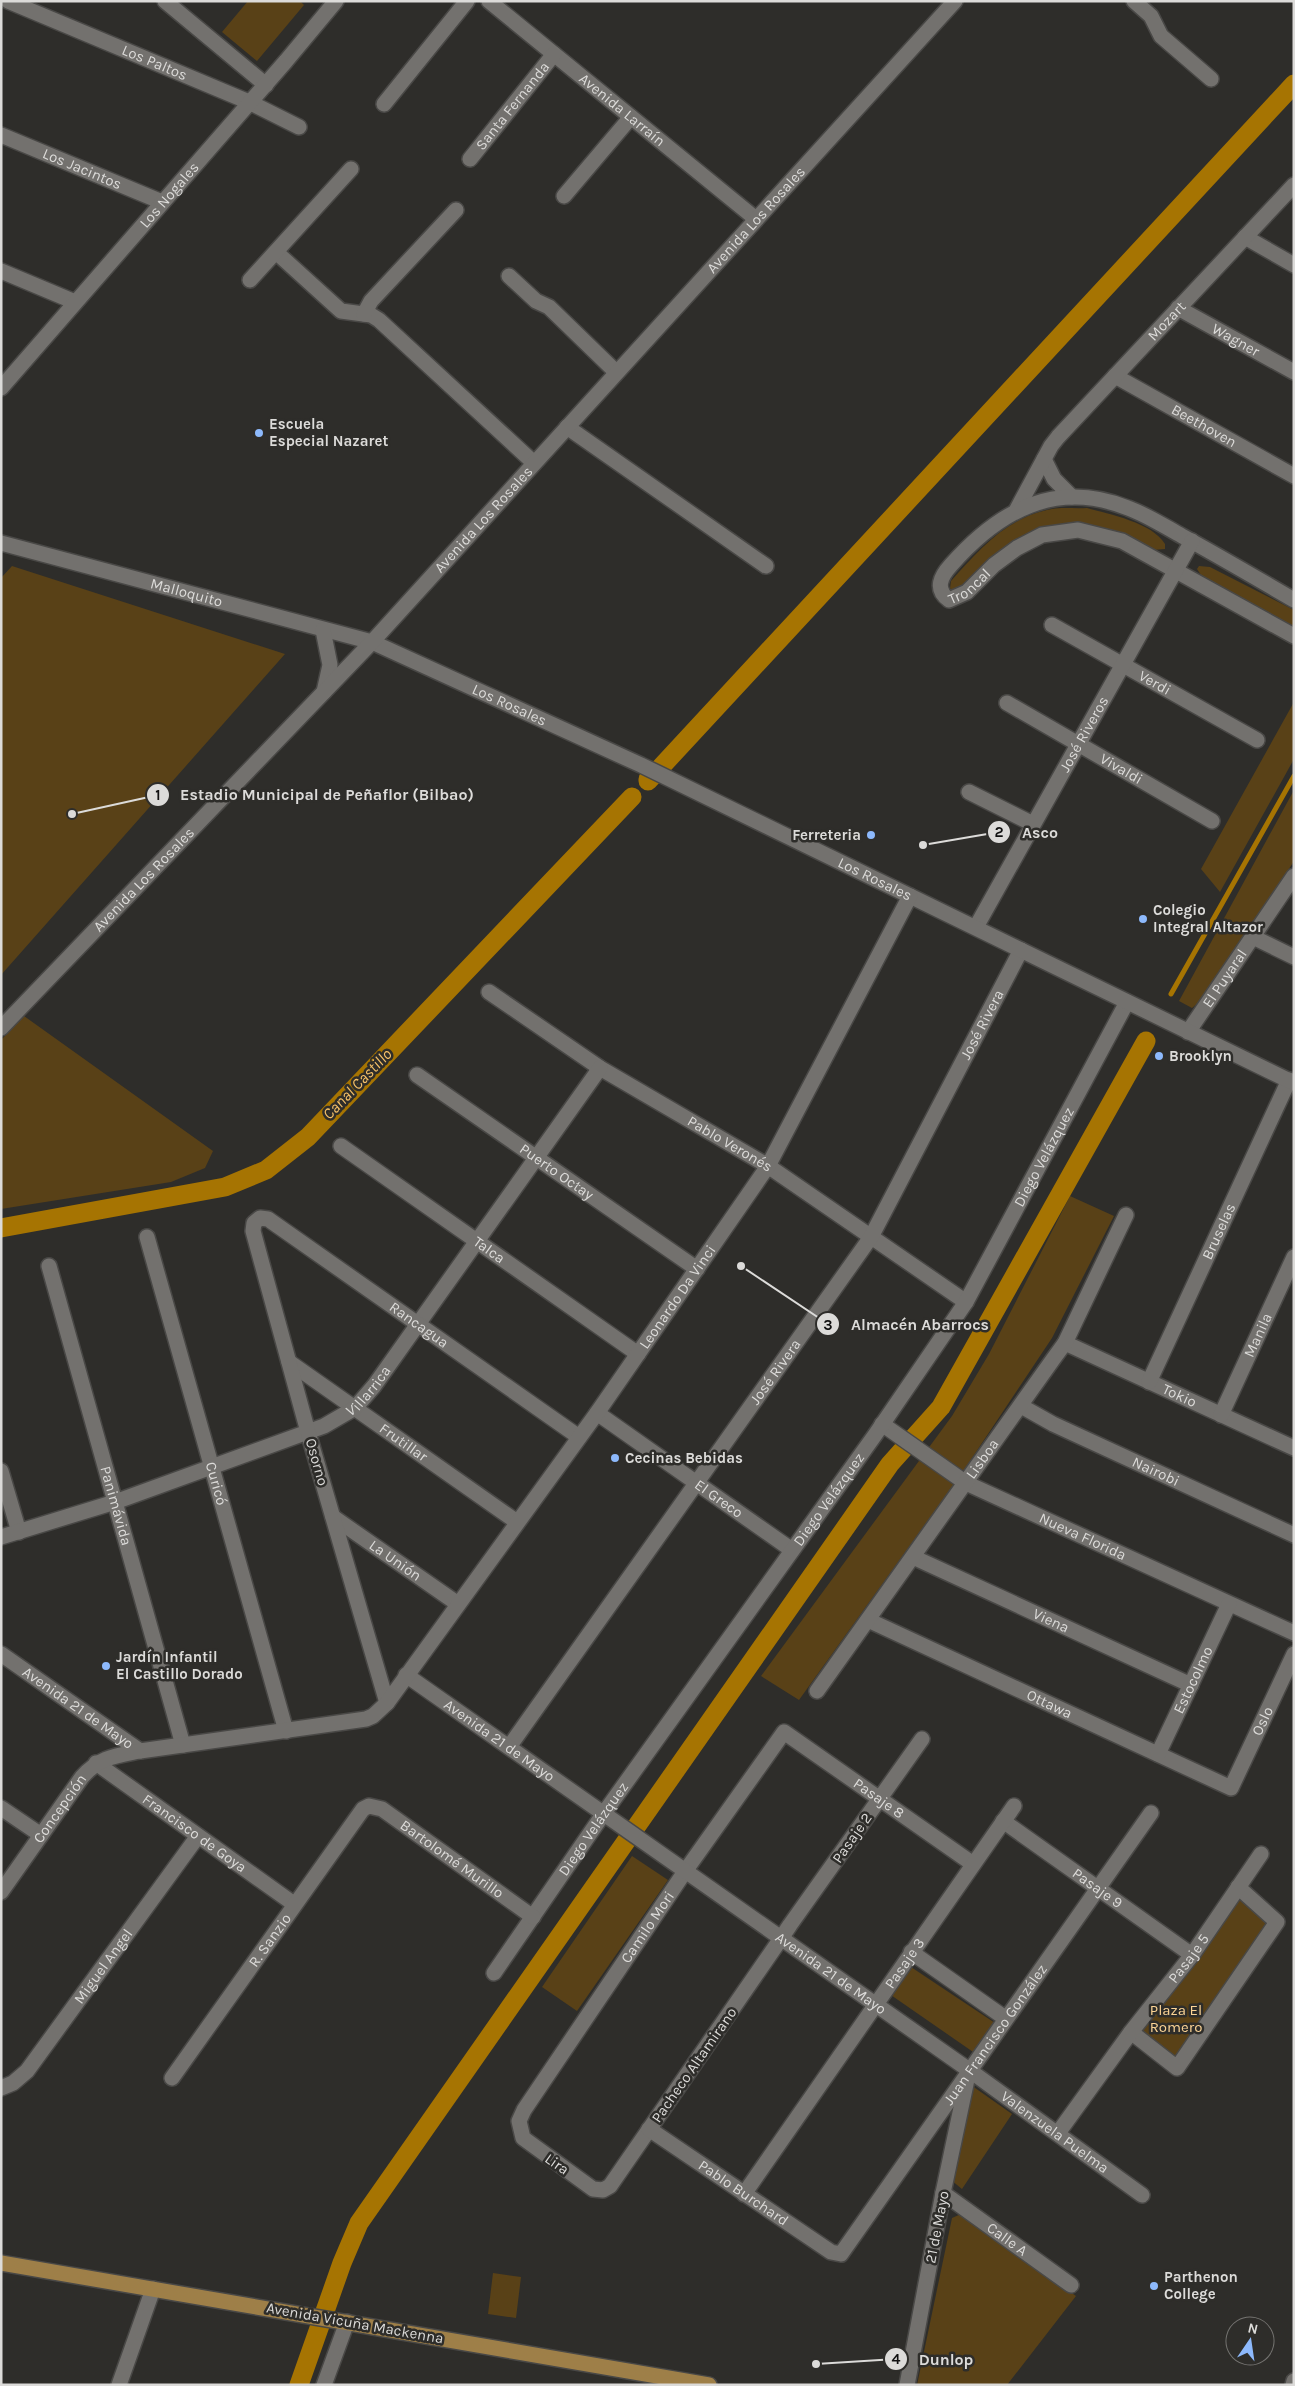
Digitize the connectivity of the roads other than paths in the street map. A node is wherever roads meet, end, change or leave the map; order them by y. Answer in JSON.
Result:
{"nodes":[{"id":1,"x":8,"y":1,"type":"edge"},
{"id":2,"x":165,"y":1,"type":"edge"},
{"id":3,"x":467,"y":1,"type":"edge"},
{"id":4,"x":489,"y":1,"type":"edge"},
{"id":5,"x":1134,"y":1,"type":"edge"},
{"id":6,"x":953,"y":2,"type":"edge"},
{"id":7,"x":330,"y":3,"type":"edge"},
{"id":8,"x":554,"y":54,"type":"junction"},
{"id":9,"x":1211,"y":79,"type":"dead end"},
{"id":10,"x":266,"y":84,"type":"junction"},
{"id":11,"x":249,"y":102,"type":"junction"},
{"id":12,"x":384,"y":104,"type":"dead end"},
{"id":13,"x":631,"y":117,"type":"junction"},
{"id":14,"x":299,"y":128,"type":"dead end"},
{"id":15,"x":1,"y":135,"type":"edge"},
{"id":16,"x":470,"y":158,"type":"dead end"},
{"id":17,"x":351,"y":168,"type":"dead end"},
{"id":18,"x":1294,"y":185,"type":"edge"},
{"id":19,"x":564,"y":196,"type":"dead end"},
{"id":20,"x":162,"y":202,"type":"junction"},
{"id":21,"x":456,"y":210,"type":"dead end"},
{"id":22,"x":756,"y":219,"type":"junction"},
{"id":23,"x":1245,"y":237,"type":"junction"},
{"id":24,"x":276,"y":252,"type":"junction"},
{"id":25,"x":1294,"y":264,"type":"edge"},
{"id":26,"x":1,"y":271,"type":"edge"},
{"id":27,"x":509,"y":276,"type":"dead end"},
{"id":28,"x":250,"y":280,"type":"dead end"},
{"id":29,"x":75,"y":302,"type":"junction"},
{"id":30,"x":1178,"y":308,"type":"junction"},
{"id":31,"x":364,"y":314,"type":"junction"},
{"id":32,"x":616,"y":372,"type":"junction"},
{"id":33,"x":1294,"y":372,"type":"edge"},
{"id":34,"x":1114,"y":376,"type":"junction"},
{"id":35,"x":1,"y":388,"type":"edge"},
{"id":36,"x":567,"y":426,"type":"junction"},
{"id":37,"x":1044,"y":459,"type":"junction"},
{"id":38,"x":534,"y":463,"type":"junction"},
{"id":39,"x":1294,"y":476,"type":"edge"},
{"id":40,"x":1072,"y":496,"type":"junction"},
{"id":41,"x":1017,"y":510,"type":"junction"},
{"id":42,"x":1192,"y":541,"type":"junction"},
{"id":43,"x":1,"y":543,"type":"edge"},
{"id":44,"x":766,"y":566,"type":"dead end"},
{"id":45,"x":1176,"y":570,"type":"junction"},
{"id":46,"x":1294,"y":600,"type":"edge"},
{"id":47,"x":1052,"y":625,"type":"dead end"},
{"id":48,"x":324,"y":630,"type":"junction"},
{"id":49,"x":1294,"y":636,"type":"edge"},
{"id":50,"x":372,"y":642,"type":"junction"},
{"id":51,"x":1123,"y":665,"type":"junction"},
{"id":52,"x":324,"y":692,"type":"junction"},
{"id":53,"x":1006,"y":703,"type":"dead end"},
{"id":54,"x":1257,"y":740,"type":"dead end"},
{"id":55,"x":1078,"y":744,"type":"junction"},
{"id":56,"x":969,"y":792,"type":"dead end"},
{"id":57,"x":1212,"y":821,"type":"dead end"},
{"id":58,"x":1033,"y":824,"type":"junction"},
{"id":59,"x":1294,"y":876,"type":"edge"},
{"id":60,"x":910,"y":896,"type":"junction"},
{"id":61,"x":976,"y":927,"type":"junction"},
{"id":62,"x":1253,"y":937,"type":"junction"},
{"id":63,"x":1021,"y":950,"type":"junction"},
{"id":64,"x":1294,"y":958,"type":"edge"},
{"id":65,"x":489,"y":992,"type":"dead end"},
{"id":66,"x":1128,"y":1002,"type":"junction"},
{"id":67,"x":1,"y":1028,"type":"edge"},
{"id":68,"x":1188,"y":1032,"type":"junction"},
{"id":69,"x":600,"y":1068,"type":"junction"},
{"id":70,"x":417,"y":1075,"type":"dead end"},
{"id":71,"x":1292,"y":1082,"type":"edge"},
{"id":72,"x":341,"y":1146,"type":"dead end"},
{"id":73,"x":536,"y":1158,"type":"junction"},
{"id":74,"x":768,"y":1166,"type":"junction"},
{"id":75,"x":1126,"y":1214,"type":"dead end"},
{"id":76,"x":256,"y":1220,"type":"joint"},
{"id":77,"x":147,"y":1237,"type":"dead end"},
{"id":78,"x":870,"y":1237,"type":"junction"},
{"id":79,"x":477,"y":1241,"type":"junction"},
{"id":80,"x":1294,"y":1257,"type":"edge"},
{"id":81,"x":49,"y":1266,"type":"dead end"},
{"id":82,"x":697,"y":1269,"type":"junction"},
{"id":83,"x":966,"y":1302,"type":"junction"},
{"id":84,"x":418,"y":1324,"type":"junction"},
{"id":85,"x":1065,"y":1343,"type":"junction"},
{"id":86,"x":638,"y":1354,"type":"junction"},
{"id":87,"x":289,"y":1362,"type":"junction"},
{"id":88,"x":1149,"y":1382,"type":"junction"},
{"id":89,"x":1021,"y":1406,"type":"junction"},
{"id":90,"x":355,"y":1408,"type":"junction"},
{"id":91,"x":597,"y":1413,"type":"junction"},
{"id":92,"x":1221,"y":1415,"type":"junction"},
{"id":93,"x":888,"y":1428,"type":"junction"},
{"id":94,"x":308,"y":1432,"type":"junction"},
{"id":95,"x":579,"y":1437,"type":"junction"},
{"id":96,"x":1293,"y":1446,"type":"edge"},
{"id":97,"x":212,"y":1467,"type":"junction"},
{"id":98,"x":1,"y":1471,"type":"edge"},
{"id":99,"x":696,"y":1482,"type":"junction"},
{"id":100,"x":966,"y":1483,"type":"junction"},
{"id":101,"x":115,"y":1502,"type":"junction"},
{"id":102,"x":333,"y":1517,"type":"junction"},
{"id":103,"x":518,"y":1522,"type":"junction"},
{"id":104,"x":19,"y":1532,"type":"junction"},
{"id":105,"x":1294,"y":1535,"type":"edge"},
{"id":106,"x":1,"y":1537,"type":"edge"},
{"id":107,"x":792,"y":1550,"type":"junction"},
{"id":108,"x":913,"y":1557,"type":"junction"},
{"id":109,"x":458,"y":1604,"type":"junction"},
{"id":110,"x":1229,"y":1604,"type":"junction"},
{"id":111,"x":868,"y":1620,"type":"junction"},
{"id":112,"x":1294,"y":1633,"type":"edge"},
{"id":113,"x":1,"y":1654,"type":"edge"},
{"id":114,"x":1294,"y":1654,"type":"edge"},
{"id":115,"x":406,"y":1675,"type":"junction"},
{"id":116,"x":1191,"y":1685,"type":"junction"},
{"id":117,"x":817,"y":1691,"type":"dead end"},
{"id":118,"x":387,"y":1703,"type":"junction"},
{"id":119,"x":286,"y":1731,"type":"junction"},
{"id":120,"x":784,"y":1732,"type":"joint"},
{"id":121,"x":922,"y":1739,"type":"dead end"},
{"id":122,"x":183,"y":1745,"type":"junction"},
{"id":123,"x":509,"y":1747,"type":"junction"},
{"id":124,"x":140,"y":1751,"type":"junction"},
{"id":125,"x":1158,"y":1754,"type":"junction"},
{"id":126,"x":96,"y":1763,"type":"junction"},
{"id":127,"x":1231,"y":1788,"type":"joint"},
{"id":128,"x":880,"y":1799,"type":"junction"},
{"id":129,"x":369,"y":1806,"type":"joint"},
{"id":130,"x":1014,"y":1806,"type":"dead end"},
{"id":131,"x":1,"y":1808,"type":"edge"},
{"id":132,"x":604,"y":1813,"type":"junction"},
{"id":133,"x":1151,"y":1813,"type":"dead end"},
{"id":134,"x":1003,"y":1821,"type":"junction"},
{"id":135,"x":41,"y":1835,"type":"junction"},
{"id":136,"x":198,"y":1836,"type":"junction"},
{"id":137,"x":1261,"y":1854,"type":"dead end"},
{"id":138,"x":973,"y":1864,"type":"junction"},
{"id":139,"x":686,"y":1870,"type":"junction"},
{"id":140,"x":1238,"y":1887,"type":"junction"},
{"id":141,"x":1098,"y":1888,"type":"junction"},
{"id":142,"x":1,"y":1892,"type":"edge"},
{"id":143,"x":294,"y":1904,"type":"junction"},
{"id":144,"x":533,"y":1917,"type":"junction"},
{"id":145,"x":782,"y":1937,"type":"junction"},
{"id":146,"x":911,"y":1952,"type":"junction"},
{"id":147,"x":1192,"y":1955,"type":"junction"},
{"id":148,"x":494,"y":1973,"type":"dead end"},
{"id":149,"x":875,"y":2004,"type":"junction"},
{"id":150,"x":1005,"y":2018,"type":"junction"},
{"id":151,"x":1131,"y":2032,"type":"junction"},
{"id":152,"x":968,"y":2070,"type":"junction"},
{"id":153,"x":172,"y":2078,"type":"dead end"},
{"id":154,"x":1,"y":2088,"type":"edge"},
{"id":155,"x":519,"y":2127,"type":"joint"},
{"id":156,"x":649,"y":2129,"type":"junction"},
{"id":157,"x":1058,"y":2133,"type":"junction"},
{"id":158,"x":603,"y":2190,"type":"joint"},
{"id":159,"x":943,"y":2193,"type":"junction"},
{"id":160,"x":744,"y":2194,"type":"junction"},
{"id":161,"x":1142,"y":2195,"type":"dead end"},
{"id":162,"x":837,"y":2254,"type":"joint"},
{"id":163,"x":1,"y":2264,"type":"edge"},
{"id":164,"x":1071,"y":2285,"type":"dead end"},
{"id":165,"x":153,"y":2289,"type":"junction"},
{"id":166,"x":347,"y":2322,"type":"junction"},
{"id":167,"x":666,"y":2381,"type":"edge"},
{"id":168,"x":1294,"y":2381,"type":"edge"},
{"id":169,"x":119,"y":2385,"type":"edge"},
{"id":170,"x":324,"y":2385,"type":"edge"},
{"id":171,"x":709,"y":2385,"type":"edge"},
{"id":172,"x":907,"y":2385,"type":"edge"},
{"id":173,"x":1293,"y":2385,"type":"edge"}],
"edges":[{"from":1,"to":11,"type":"street","name":"Los Paltos"},
{"from":2,"to":10,"type":"street"},
{"from":3,"to":12,"type":"street"},
{"from":4,"to":8,"type":"street","name":"Avenida Larraín"},
{"from":5,"to":9,"type":"street"},
{"from":6,"to":22,"type":"street","name":"Avenida Los Rosales"},
{"from":7,"to":10,"type":"street","name":"Los Nogales"},
{"from":8,"to":13,"type":"street","name":"Avenida Larraín"},
{"from":8,"to":16,"type":"street","name":"Santa Fernanda"},
{"from":10,"to":11,"type":"street","name":"Los Nogales"},
{"from":11,"to":14,"type":"street","name":"Los Paltos"},
{"from":11,"to":20,"type":"street","name":"Los Nogales"},
{"from":13,"to":19,"type":"street"},
{"from":13,"to":22,"type":"street","name":"Avenida Larraín"},
{"from":15,"to":20,"type":"street","name":"Los Jacintos"},
{"from":17,"to":24,"type":"street"},
{"from":18,"to":23,"type":"street","name":"Mozart"},
{"from":20,"to":29,"type":"street","name":"Los Nogales"},
{"from":21,"to":31,"type":"street"},
{"from":22,"to":32,"type":"street","name":"Avenida Los Rosales"},
{"from":23,"to":25,"type":"street"},
{"from":23,"to":30,"type":"street","name":"Mozart"},
{"from":24,"to":28,"type":"street"},
{"from":24,"to":31,"type":"street"},
{"from":26,"to":29,"type":"street"},
{"from":27,"to":32,"type":"street"},
{"from":29,"to":35,"type":"street","name":"Los Nogales"},
{"from":30,"to":33,"type":"street","name":"Wagner"},
{"from":30,"to":34,"type":"street","name":"Mozart"},
{"from":31,"to":38,"type":"street"},
{"from":32,"to":36,"type":"street","name":"Avenida Los Rosales"},
{"from":34,"to":37,"type":"street","name":"Mozart"},
{"from":34,"to":39,"type":"street","name":"Beethoven"},
{"from":36,"to":38,"type":"street","name":"Avenida Los Rosales"},
{"from":36,"to":44,"type":"street"},
{"from":37,"to":40,"type":"street"},
{"from":37,"to":41,"type":"street","name":"Mozart"},
{"from":38,"to":50,"type":"street","name":"Avenida Los Rosales"},
{"from":40,"to":41,"type":"street","name":"Troncal"},
{"from":40,"to":42,"type":"street","name":"Troncal"},
{"from":41,"to":45,"type":"street","name":"Troncal"},
{"from":42,"to":45,"type":"street","name":"José Riveros"},
{"from":42,"to":46,"type":"street","name":"Troncal"},
{"from":43,"to":48,"type":"street","name":"Malloquito"},
{"from":45,"to":49,"type":"street","name":"Troncal"},
{"from":45,"to":51,"type":"street","name":"José Riveros"},
{"from":47,"to":51,"type":"street","name":"Verdi"},
{"from":48,"to":50,"type":"street","name":"Malloquito"},
{"from":48,"to":52,"type":"street"},
{"from":50,"to":52,"type":"street","name":"Avenida Los Rosales"},
{"from":50,"to":60,"type":"street","name":"Los Rosales"},
{"from":51,"to":54,"type":"street","name":"Verdi"},
{"from":51,"to":55,"type":"street","name":"José Riveros"},
{"from":52,"to":67,"type":"street","name":"Avenida Los Rosales"},
{"from":53,"to":55,"type":"street","name":"Vivaldi"},
{"from":55,"to":57,"type":"street","name":"Vivaldi"},
{"from":55,"to":58,"type":"street","name":"José Riveros"},
{"from":56,"to":58,"type":"street"},
{"from":58,"to":61,"type":"street","name":"José Riveros"},
{"from":59,"to":62,"type":"street","name":"El Puyaral"},
{"from":60,"to":61,"type":"street","name":"Los Rosales"},
{"from":60,"to":74,"type":"street","name":"Leonardo Da Vinci"},
{"from":61,"to":63,"type":"street","name":"Los Rosales"},
{"from":62,"to":64,"type":"street"},
{"from":62,"to":68,"type":"street","name":"El Puyaral"},
{"from":63,"to":66,"type":"street","name":"Los Rosales"},
{"from":63,"to":78,"type":"street","name":"José Rivera"},
{"from":65,"to":69,"type":"street","name":"Pablo Veronés"},
{"from":66,"to":68,"type":"street","name":"Los Rosales"},
{"from":66,"to":83,"type":"street","name":"Diego Velázquez"},
{"from":68,"to":71,"type":"street","name":"Los Rosales"},
{"from":69,"to":73,"type":"street","name":"Villarrica"},
{"from":69,"to":74,"type":"street","name":"Pablo Veronés"},
{"from":70,"to":73,"type":"street","name":"Puerto Octay"},
{"from":71,"to":88,"type":"street","name":"Bruselas"},
{"from":72,"to":79,"type":"street","name":"Talca"},
{"from":73,"to":79,"type":"street","name":"Villarrica"},
{"from":73,"to":82,"type":"street","name":"Puerto Octay"},
{"from":74,"to":78,"type":"street","name":"Pablo Veronés"},
{"from":74,"to":82,"type":"street","name":"Leonardo Da Vinci"},
{"from":75,"to":85,"type":"street","name":"Lisboa"},
{"from":76,"to":84,"type":"street","name":"Rancagua"},
{"from":76,"to":87,"type":"street","name":"Osorno"},
{"from":77,"to":97,"type":"street","name":"Curicó"},
{"from":78,"to":83,"type":"street","name":"Pablo Veronés"},
{"from":78,"to":99,"type":"street","name":"José Rivera"},
{"from":79,"to":84,"type":"street","name":"Villarrica"},
{"from":79,"to":86,"type":"street","name":"Talca"},
{"from":80,"to":92,"type":"street","name":"Manila"},
{"from":81,"to":101,"type":"street","name":"Panimávida"},
{"from":82,"to":86,"type":"street","name":"Leonardo Da Vinci"},
{"from":83,"to":93,"type":"street","name":"Diego Velázquez"},
{"from":84,"to":90,"type":"street","name":"Villarrica"},
{"from":84,"to":95,"type":"street","name":"Rancagua"},
{"from":85,"to":88,"type":"street","name":"Tokio"},
{"from":85,"to":89,"type":"street","name":"Lisboa"},
{"from":86,"to":91,"type":"street","name":"Leonardo Da Vinci"},
{"from":87,"to":90,"type":"street","name":"Frutillar"},
{"from":87,"to":94,"type":"street","name":"Osorno"},
{"from":88,"to":92,"type":"street","name":"Tokio"},
{"from":89,"to":100,"type":"street","name":"Lisboa"},
{"from":89,"to":105,"type":"street","name":"Nairobi"},
{"from":90,"to":94,"type":"street","name":"Villarrica"},
{"from":90,"to":103,"type":"street","name":"Frutillar"},
{"from":91,"to":95,"type":"street","name":"Leonardo Da Vinci"},
{"from":91,"to":99,"type":"street","name":"El Greco"},
{"from":92,"to":96,"type":"street","name":"Tokio"},
{"from":93,"to":100,"type":"street","name":"Nueva Florida"},
{"from":93,"to":107,"type":"street","name":"Diego Velázquez"},
{"from":94,"to":97,"type":"street","name":"Villarrica"},
{"from":94,"to":102,"type":"street","name":"Osorno"},
{"from":95,"to":103,"type":"street","name":"Leonardo Da Vinci"},
{"from":97,"to":101,"type":"street","name":"Villarrica"},
{"from":97,"to":119,"type":"street","name":"Curicó"},
{"from":98,"to":104,"type":"street"},
{"from":99,"to":107,"type":"street","name":"El Greco"},
{"from":99,"to":123,"type":"street","name":"José Rivera"},
{"from":100,"to":108,"type":"street","name":"Lisboa"},
{"from":100,"to":110,"type":"street","name":"Nueva Florida"},
{"from":101,"to":104,"type":"street","name":"Villarrica"},
{"from":101,"to":122,"type":"street","name":"Panimávida"},
{"from":102,"to":109,"type":"street","name":"La Unión"},
{"from":102,"to":118,"type":"street","name":"Osorno"},
{"from":103,"to":109,"type":"street","name":"Leonardo Da Vinci"},
{"from":104,"to":106,"type":"street","name":"Villarrica"},
{"from":107,"to":132,"type":"street","name":"Diego Velázquez"},
{"from":108,"to":111,"type":"street","name":"Lisboa"},
{"from":108,"to":116,"type":"street","name":"Viena"},
{"from":109,"to":115,"type":"street","name":"Leonardo Da Vinci"},
{"from":110,"to":112,"type":"street","name":"Nueva Florida"},
{"from":110,"to":116,"type":"street","name":"Estocolmo"},
{"from":111,"to":117,"type":"street","name":"Lisboa"},
{"from":111,"to":125,"type":"street","name":"Ottawa"},
{"from":113,"to":124,"type":"street","name":"Avenida 21 de Mayo"},
{"from":114,"to":127,"type":"street","name":"Oslo"},
{"from":115,"to":118,"type":"street","name":"Avenida 21 de Mayo"},
{"from":115,"to":123,"type":"street","name":"Avenida 21 de Mayo"},
{"from":116,"to":125,"type":"street","name":"Estocolmo"},
{"from":118,"to":119,"type":"street","name":"Avenida 21 de Mayo"},
{"from":119,"to":122,"type":"street","name":"Avenida 21 de Mayo"},
{"from":120,"to":128,"type":"street","name":"Pasaje 8"},
{"from":120,"to":139,"type":"street","name":"Camilo Mori"},
{"from":121,"to":128,"type":"street","name":"Pasaje 2"},
{"from":122,"to":124,"type":"street","name":"Avenida 21 de Mayo"},
{"from":123,"to":132,"type":"street","name":"Avenida 21 de Mayo"},
{"from":124,"to":126,"type":"street","name":"Concepción"},
{"from":125,"to":127,"type":"street","name":"Ottawa"},
{"from":126,"to":135,"type":"street","name":"Concepción"},
{"from":126,"to":136,"type":"street","name":"Francisco de Goya"},
{"from":128,"to":138,"type":"street","name":"Pasaje 8"},
{"from":128,"to":145,"type":"street","name":"Pasaje 2"},
{"from":129,"to":143,"type":"street","name":"R. Sanzio"},
{"from":129,"to":144,"type":"street","name":"Bartolomé Murillo"},
{"from":130,"to":134,"type":"street","name":"Pasaje 3"},
{"from":131,"to":135,"type":"street"},
{"from":132,"to":139,"type":"street","name":"Avenida 21 de Mayo"},
{"from":132,"to":144,"type":"street","name":"Diego Velázquez"},
{"from":133,"to":141,"type":"street","name":"Juan Francisco González"},
{"from":134,"to":138,"type":"street","name":"Pasaje 3"},
{"from":134,"to":141,"type":"street","name":"Pasaje 9"},
{"from":135,"to":142,"type":"street","name":"Concepción"},
{"from":136,"to":143,"type":"street","name":"Francisco de Goya"},
{"from":136,"to":154,"type":"street","name":"Miguel Angel"},
{"from":137,"to":140,"type":"street","name":"Pasaje 5"},
{"from":138,"to":146,"type":"street","name":"Pasaje 3"},
{"from":139,"to":145,"type":"street","name":"Avenida 21 de Mayo"},
{"from":139,"to":155,"type":"street","name":"Camilo Mori"},
{"from":140,"to":147,"type":"street","name":"Pasaje 5"},
{"from":140,"to":151,"type":"street"},
{"from":141,"to":147,"type":"street","name":"Pasaje 9"},
{"from":141,"to":150,"type":"street","name":"Juan Francisco González"},
{"from":143,"to":153,"type":"street","name":"R. Sanzio"},
{"from":144,"to":148,"type":"street","name":"Diego Velázquez"},
{"from":145,"to":149,"type":"street","name":"Avenida 21 de Mayo"},
{"from":145,"to":156,"type":"street","name":"Pacheco Altamirano"},
{"from":146,"to":149,"type":"street","name":"Pasaje 3"},
{"from":146,"to":150,"type":"street"},
{"from":147,"to":151,"type":"street","name":"Pasaje 5"},
{"from":149,"to":152,"type":"street","name":"Avenida 21 de Mayo"},
{"from":149,"to":160,"type":"street","name":"Pasaje 3"},
{"from":150,"to":152,"type":"street","name":"Juan Francisco González"},
{"from":151,"to":157,"type":"street","name":"Pasaje 5"},
{"from":152,"to":157,"type":"street","name":"Valenzuela Puelma"},
{"from":152,"to":159,"type":"street","name":"21 de Mayo"},
{"from":152,"to":162,"type":"street","name":"Juan Francisco González"},
{"from":155,"to":158,"type":"street","name":"Lira"},
{"from":156,"to":158,"type":"street","name":"Pacheco Altamirano"},
{"from":156,"to":160,"type":"street","name":"Pablo Burchard"},
{"from":157,"to":161,"type":"street","name":"Valenzuela Puelma"},
{"from":159,"to":164,"type":"street","name":"Calle A"},
{"from":159,"to":172,"type":"street","name":"21 de Mayo"},
{"from":160,"to":162,"type":"street","name":"Pablo Burchard"},
{"from":163,"to":165,"type":"main road","name":"Avenida Vicuña Mackenna"},
{"from":165,"to":166,"type":"main road","name":"Avenida Vicuña Mackenna"},
{"from":165,"to":169,"type":"street"},
{"from":166,"to":167,"type":"main road","name":"Avenida Vicuña Mackenna"},
{"from":166,"to":170,"type":"street"},
{"from":167,"to":171,"type":"main road","name":"Avenida Vicuña Mackenna"},
{"from":168,"to":173,"type":"street"}]}
